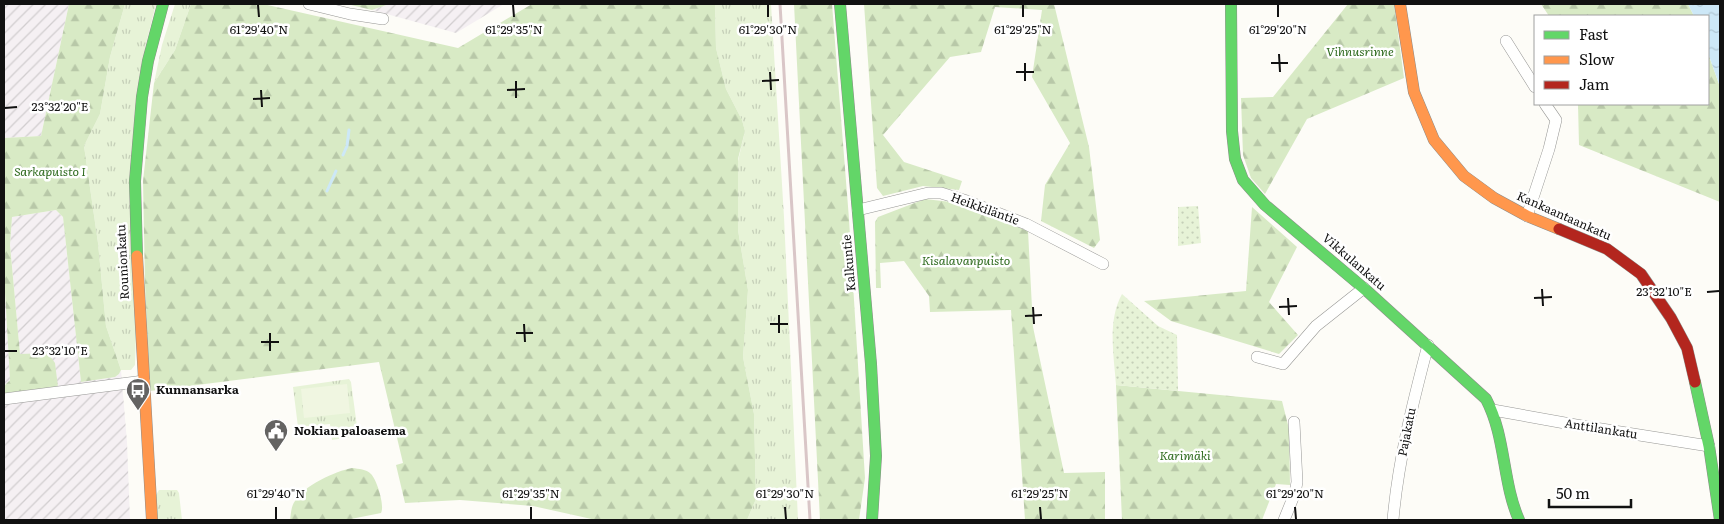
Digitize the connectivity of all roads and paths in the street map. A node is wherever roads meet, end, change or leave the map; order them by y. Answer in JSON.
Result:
{"nodes":[{"id":1,"x":163,"y":4,"type":"edge"},
{"id":2,"x":309,"y":4,"type":"edge"},
{"id":3,"x":840,"y":4,"type":"edge"},
{"id":4,"x":1231,"y":4,"type":"edge"},
{"id":5,"x":1400,"y":4,"type":"edge"},
{"id":6,"x":383,"y":20,"type":"dead end"},
{"id":7,"x":1506,"y":41,"type":"dead end"},
{"id":8,"x":1534,"y":86,"type":"edge"},
{"id":9,"x":1546,"y":105,"type":"edge"},
{"id":10,"x":858,"y":210,"type":"junction"},
{"id":11,"x":1528,"y":216,"type":"junction"},
{"id":12,"x":1103,"y":264,"type":"dead end"},
{"id":13,"x":1364,"y":288,"type":"junction"},
{"id":14,"x":1428,"y":344,"type":"junction"},
{"id":15,"x":1257,"y":357,"type":"dead end"},
{"id":16,"x":144,"y":381,"type":"junction"},
{"id":17,"x":4,"y":399,"type":"edge"},
{"id":18,"x":1493,"y":410,"type":"junction"},
{"id":19,"x":1294,"y":422,"type":"dead end"},
{"id":20,"x":1709,"y":446,"type":"junction"},
{"id":21,"x":152,"y":520,"type":"edge"},
{"id":22,"x":872,"y":520,"type":"edge"},
{"id":23,"x":1284,"y":520,"type":"edge"},
{"id":24,"x":1393,"y":520,"type":"edge"},
{"id":25,"x":1518,"y":520,"type":"edge"},
{"id":26,"x":1720,"y":520,"type":"edge"}],
"edges":[{"from":1,"to":16,"type":"street","name":"Rounionkatu"},
{"from":2,"to":6,"type":"street"},
{"from":3,"to":10,"type":"street","name":"Kalkuntie"},
{"from":4,"to":13,"type":"street","name":"Vikkulankatu"},
{"from":5,"to":11,"type":"street","name":"Kankaantaankatu"},
{"from":7,"to":8,"type":"street"},
{"from":9,"to":11,"type":"street"},
{"from":10,"to":12,"type":"street","name":"Heikkiläntie"},
{"from":10,"to":22,"type":"street","name":"Kalkuntie"},
{"from":11,"to":20,"type":"street","name":"Kankaantaankatu"},
{"from":13,"to":14,"type":"street","name":"Vikkulankatu"},
{"from":13,"to":15,"type":"street"},
{"from":14,"to":18,"type":"street","name":"Vikkulankatu"},
{"from":14,"to":24,"type":"street","name":"Pajakatu"},
{"from":16,"to":17,"type":"street"},
{"from":16,"to":21,"type":"street","name":"Rounionkatu"},
{"from":18,"to":20,"type":"street","name":"Anttilankatu"},
{"from":18,"to":25,"type":"street","name":"Vikkulankatu"},
{"from":19,"to":23,"type":"street"},
{"from":20,"to":26,"type":"street","name":"Kankaantaankatu"}]}
